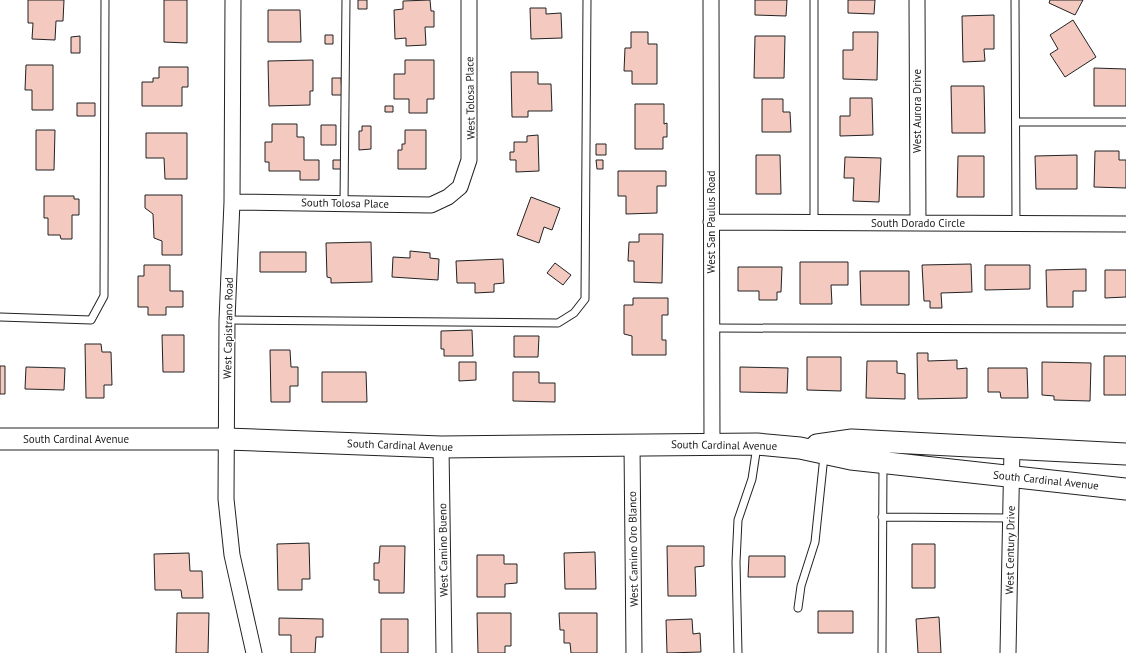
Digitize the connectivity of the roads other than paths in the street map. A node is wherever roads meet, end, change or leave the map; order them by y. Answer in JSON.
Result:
{"nodes":[{"id":1,"x":105,"y":0,"type":"edge"},
{"id":2,"x":233,"y":0,"type":"edge"},
{"id":3,"x":346,"y":0,"type":"edge"},
{"id":4,"x":469,"y":0,"type":"edge"},
{"id":5,"x":587,"y":0,"type":"edge"},
{"id":6,"x":711,"y":0,"type":"edge"},
{"id":7,"x":814,"y":0,"type":"edge"},
{"id":8,"x":917,"y":0,"type":"edge"},
{"id":9,"x":1015,"y":0,"type":"edge"},
{"id":10,"x":1016,"y":122,"type":"junction"},
{"id":11,"x":1126,"y":122,"type":"edge"},
{"id":12,"x":454,"y":192,"type":"joint"},
{"id":13,"x":232,"y":202,"type":"junction"},
{"id":14,"x":344,"y":203,"type":"junction"},
{"id":15,"x":711,"y":222,"type":"junction"},
{"id":16,"x":814,"y":222,"type":"junction"},
{"id":17,"x":918,"y":222,"type":"junction"},
{"id":18,"x":1016,"y":223,"type":"junction"},
{"id":19,"x":1126,"y":224,"type":"edge"},
{"id":20,"x":0,"y":317,"type":"edge"},
{"id":21,"x":227,"y":320,"type":"junction"},
{"id":22,"x":711,"y":328,"type":"junction"},
{"id":23,"x":1126,"y":329,"type":"edge"},
{"id":24,"x":0,"y":439,"type":"edge"},
{"id":25,"x":226,"y":439,"type":"junction"},
{"id":26,"x":712,"y":444,"type":"junction"},
{"id":27,"x":757,"y":444,"type":"junction"},
{"id":28,"x":632,"y":445,"type":"junction"},
{"id":29,"x":441,"y":447,"type":"junction"},
{"id":30,"x":800,"y":448,"type":"junction"},
{"id":31,"x":1012,"y":448,"type":"junction"},
{"id":32,"x":824,"y":452,"type":"junction"},
{"id":33,"x":1126,"y":454,"type":"edge"},
{"id":34,"x":883,"y":462,"type":"junction"},
{"id":35,"x":1011,"y":477,"type":"junction"},
{"id":36,"x":1126,"y":489,"type":"edge"},
{"id":37,"x":882,"y":517,"type":"junction"},
{"id":38,"x":1010,"y":518,"type":"junction"},
{"id":39,"x":798,"y":608,"type":"dead end"},
{"id":40,"x":254,"y":653,"type":"edge"},
{"id":41,"x":444,"y":653,"type":"edge"},
{"id":42,"x":634,"y":653,"type":"edge"},
{"id":43,"x":738,"y":653,"type":"edge"},
{"id":44,"x":882,"y":653,"type":"edge"},
{"id":45,"x":1008,"y":653,"type":"edge"}],
"edges":[{"from":1,"to":20,"type":"lane"},
{"from":2,"to":13,"type":"street","name":"West Capistrano Road"},
{"from":3,"to":14,"type":"lane"},
{"from":4,"to":12,"type":"street","name":"West Tolosa Place"},
{"from":5,"to":21,"type":"lane"},
{"from":6,"to":15,"type":"street","name":"West San Paulus Road"},
{"from":7,"to":16,"type":"lane"},
{"from":8,"to":17,"type":"street","name":"West Aurora Drive"},
{"from":9,"to":10,"type":"lane"},
{"from":10,"to":11,"type":"lane"},
{"from":10,"to":18,"type":"lane"},
{"from":12,"to":14,"type":"street","name":"South Tolosa Place"},
{"from":13,"to":14,"type":"street","name":"South Tolosa Place"},
{"from":13,"to":21,"type":"street","name":"West Capistrano Road"},
{"from":15,"to":16,"type":"street","name":"South Dorado Circle"},
{"from":15,"to":22,"type":"street","name":"West San Paulus Road"},
{"from":16,"to":17,"type":"street","name":"South Dorado Circle"},
{"from":17,"to":18,"type":"street","name":"South Dorado Circle"},
{"from":18,"to":19,"type":"street","name":"South Dorado Circle"},
{"from":21,"to":25,"type":"street","name":"West Capistrano Road"},
{"from":22,"to":23,"type":"lane"},
{"from":22,"to":26,"type":"street","name":"West San Paulus Road"},
{"from":24,"to":25,"type":"main road","name":"South Cardinal Avenue"},
{"from":25,"to":29,"type":"main road","name":"South Cardinal Avenue"},
{"from":25,"to":40,"type":"street","name":"West Capistrano Road"},
{"from":26,"to":27,"type":"main road","name":"South Cardinal Avenue"},
{"from":26,"to":28,"type":"main road","name":"South Cardinal Avenue"},
{"from":27,"to":30,"type":"main road","name":"South Cardinal Avenue"},
{"from":27,"to":43,"type":"lane"},
{"from":28,"to":29,"type":"main road","name":"South Cardinal Avenue"},
{"from":28,"to":42,"type":"street","name":"West Camino Oro Blanco"},
{"from":29,"to":41,"type":"street","name":"West Camino Bueno"},
{"from":30,"to":31,"type":"main road","name":"South Cardinal Avenue"},
{"from":30,"to":32,"type":"main road","name":"South Cardinal Avenue"},
{"from":31,"to":33,"type":"main road","name":"South Cardinal Avenue"},
{"from":31,"to":35,"type":"street","name":"West Century Drive"},
{"from":32,"to":34,"type":"main road","name":"South Cardinal Avenue"},
{"from":32,"to":39,"type":"lane"},
{"from":34,"to":35,"type":"main road","name":"South Cardinal Avenue"},
{"from":34,"to":37,"type":"lane"},
{"from":35,"to":36,"type":"main road","name":"South Cardinal Avenue"},
{"from":35,"to":38,"type":"street","name":"West Century Drive"},
{"from":37,"to":38,"type":"lane"},
{"from":37,"to":44,"type":"lane"},
{"from":38,"to":45,"type":"street","name":"West Century Drive"}]}
